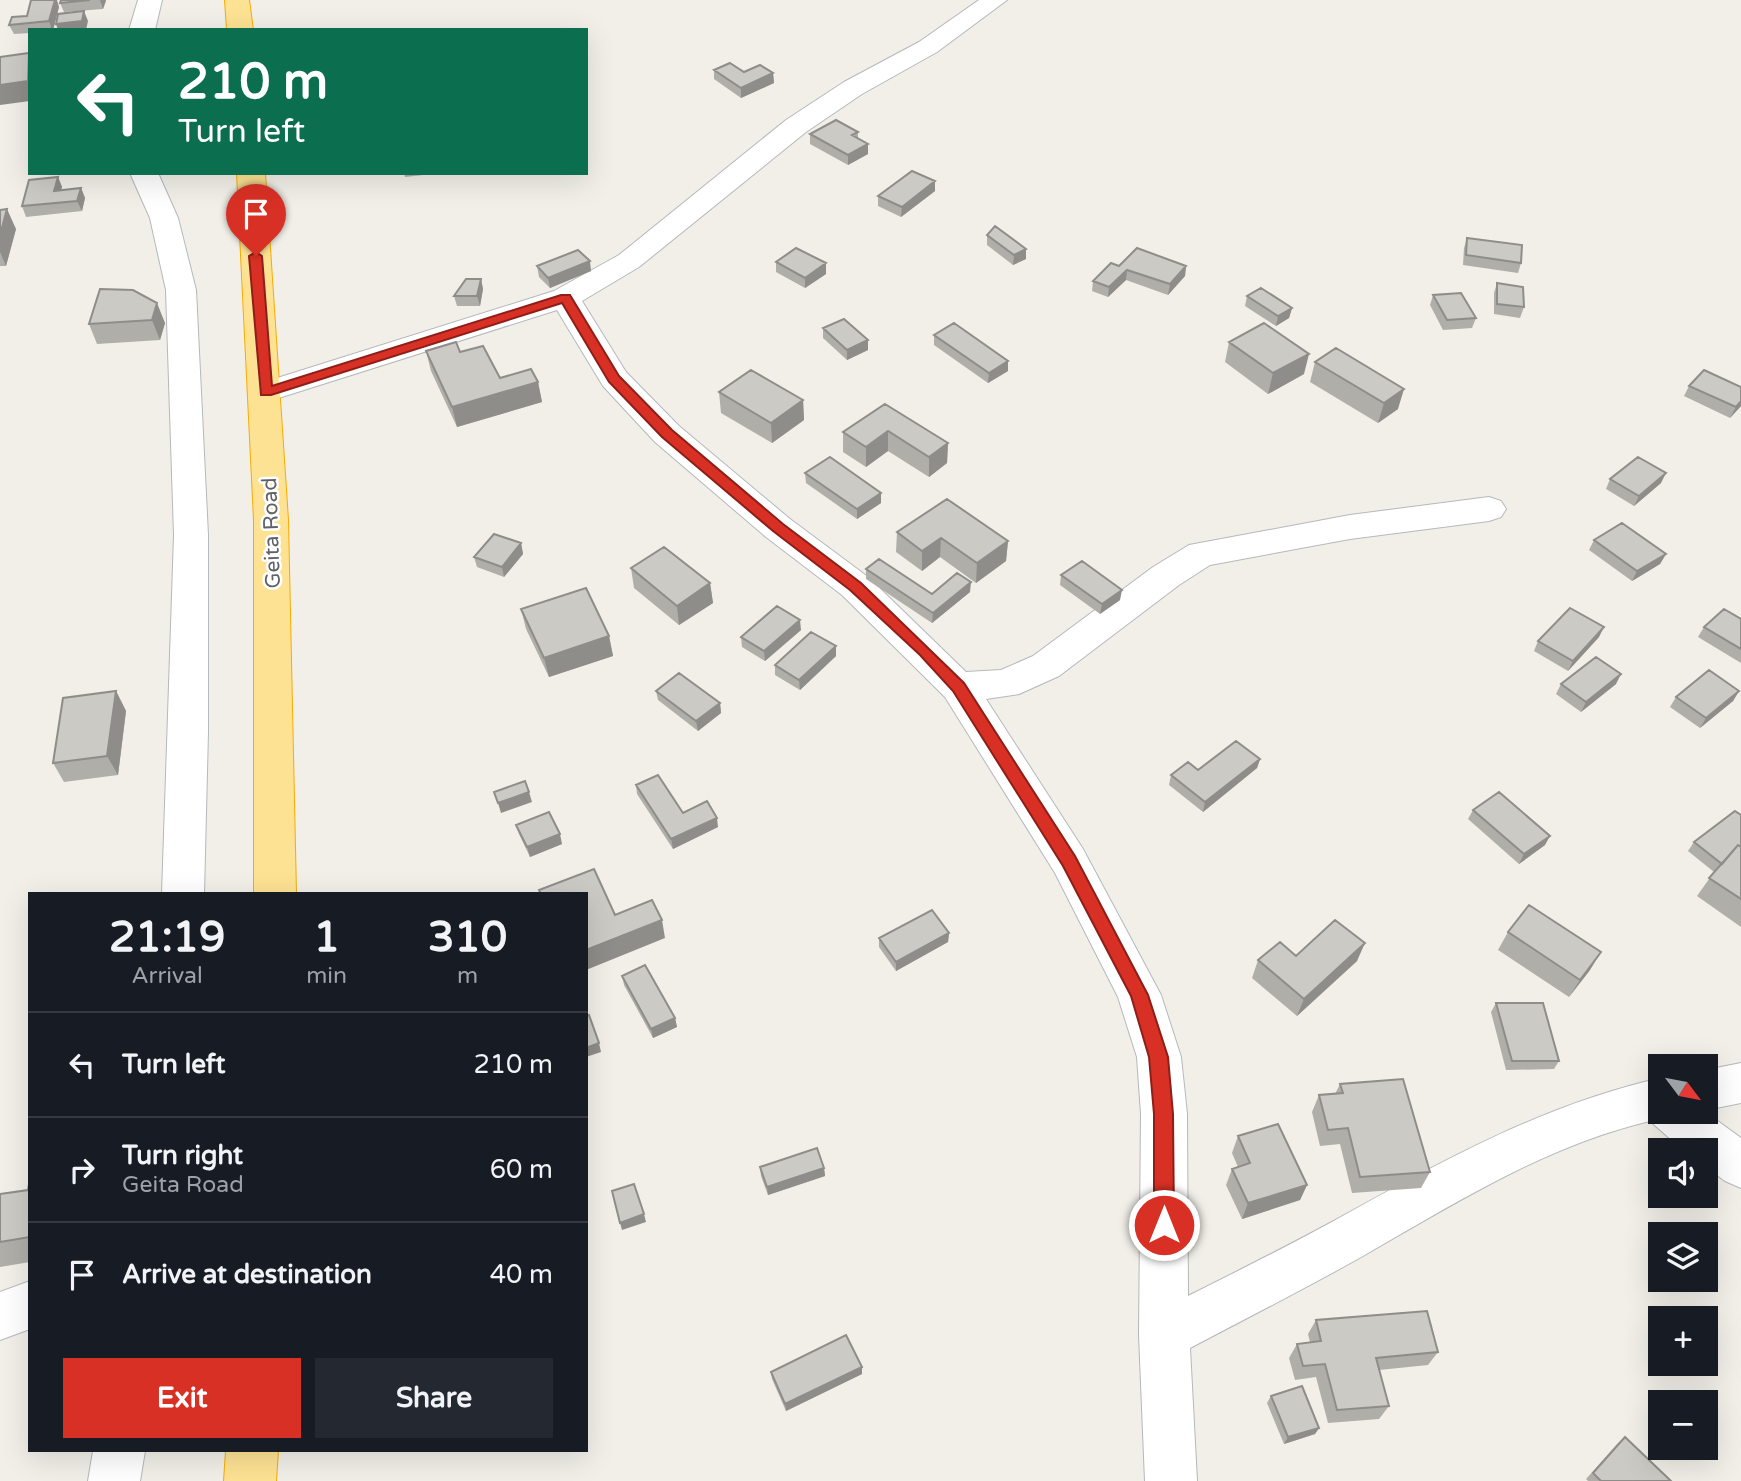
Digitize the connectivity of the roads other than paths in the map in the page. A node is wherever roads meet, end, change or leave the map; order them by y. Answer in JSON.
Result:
{"nodes":[{"id":1,"x":150,"y":0,"type":"edge"},
{"id":2,"x":237,"y":0,"type":"edge"},
{"id":3,"x":995,"y":0,"type":"edge"},
{"id":4,"x":143,"y":28,"type":"edge"},
{"id":5,"x":240,"y":28,"type":"edge"},
{"id":6,"x":145,"y":175,"type":"edge"},
{"id":7,"x":251,"y":175,"type":"edge"},
{"id":8,"x":565,"y":298,"type":"junction"},
{"id":9,"x":266,"y":392,"type":"junction"},
{"id":10,"x":1489,"y":509,"type":"dead end"},
{"id":11,"x":958,"y":687,"type":"junction"},
{"id":12,"x":183,"y":892,"type":"edge"},
{"id":13,"x":275,"y":892,"type":"edge"},
{"id":14,"x":1741,"y":1083,"type":"edge"},
{"id":15,"x":1718,"y":1088,"type":"edge"},
{"id":16,"x":1648,"y":1107,"type":"edge"},
{"id":17,"x":1686,"y":1124,"type":"edge"},
{"id":18,"x":1741,"y":1166,"type":"edge"},
{"id":19,"x":28,"y":1306,"type":"edge"},
{"id":20,"x":0,"y":1316,"type":"edge"},
{"id":21,"x":1164,"y":1335,"type":"junction"},
{"id":22,"x":119,"y":1452,"type":"edge"},
{"id":23,"x":252,"y":1452,"type":"edge"},
{"id":24,"x":114,"y":1481,"type":"edge"},
{"id":25,"x":250,"y":1481,"type":"edge"},
{"id":26,"x":1171,"y":1481,"type":"edge"}],
"edges":[{"from":1,"to":4,"type":"street"},
{"from":2,"to":5,"type":"highway"},
{"from":3,"to":8,"type":"street"},
{"from":6,"to":12,"type":"street"},
{"from":7,"to":9,"type":"highway","name":"Geita Road"},
{"from":8,"to":9,"type":"street"},
{"from":8,"to":11,"type":"street"},
{"from":9,"to":13,"type":"highway","name":"Geita Road"},
{"from":10,"to":11,"type":"street"},
{"from":11,"to":21,"type":"street"},
{"from":14,"to":15,"type":"street"},
{"from":16,"to":21,"type":"street"},
{"from":17,"to":18,"type":"street"},
{"from":19,"to":20,"type":"street"},
{"from":21,"to":26,"type":"street"},
{"from":22,"to":24,"type":"street"},
{"from":23,"to":25,"type":"highway"}]}
